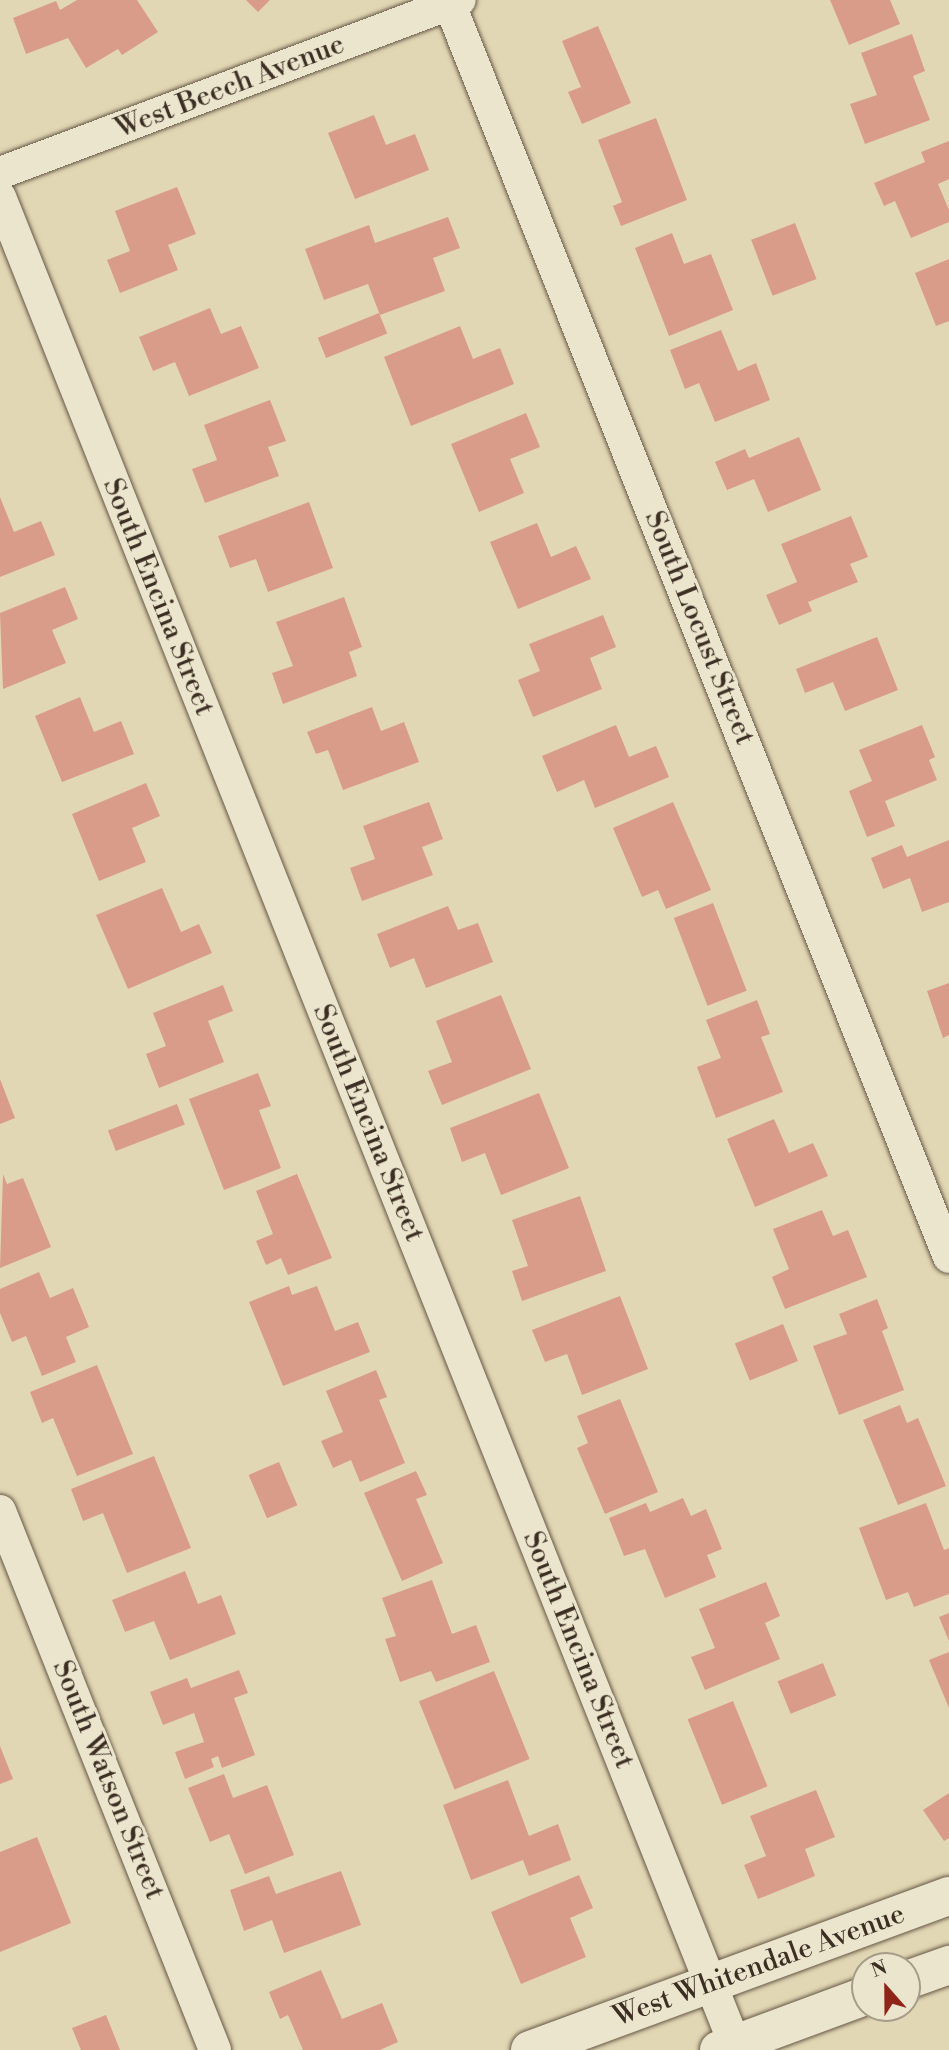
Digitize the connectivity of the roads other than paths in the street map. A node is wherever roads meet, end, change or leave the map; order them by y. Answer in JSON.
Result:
{"nodes":[{"id":1,"x":453,"y":1,"type":"edge"},
{"id":2,"x":0,"y":173,"type":"edge"},
{"id":3,"x":0,"y":197,"type":"edge"},
{"id":4,"x":949,"y":1257,"type":"edge"},
{"id":5,"x":0,"y":1511,"type":"edge"},
{"id":6,"x":949,"y":1896,"type":"edge"},
{"id":7,"x":949,"y":1965,"type":"edge"},
{"id":8,"x":921,"y":1975,"type":"edge"},
{"id":9,"x":712,"y":1984,"type":"junction"},
{"id":10,"x":851,"y":2001,"type":"edge"},
{"id":11,"x":730,"y":2048,"type":"edge"},
{"id":12,"x":215,"y":2050,"type":"edge"},
{"id":13,"x":530,"y":2050,"type":"edge"}],
"edges":[{"from":1,"to":2,"type":"street","name":"West Beech Avenue"},
{"from":1,"to":4,"type":"street","name":"South Locust Street"},
{"from":3,"to":9,"type":"street","name":"South Encina Street"},
{"from":5,"to":12,"type":"street","name":"South Watson Street"},
{"from":6,"to":9,"type":"street","name":"West Whitendale Avenue"},
{"from":7,"to":8,"type":"street"},
{"from":9,"to":11,"type":"street","name":"South Encina Street"},
{"from":9,"to":13,"type":"street","name":"West Whitendale Avenue"},
{"from":10,"to":11,"type":"street"}]}
